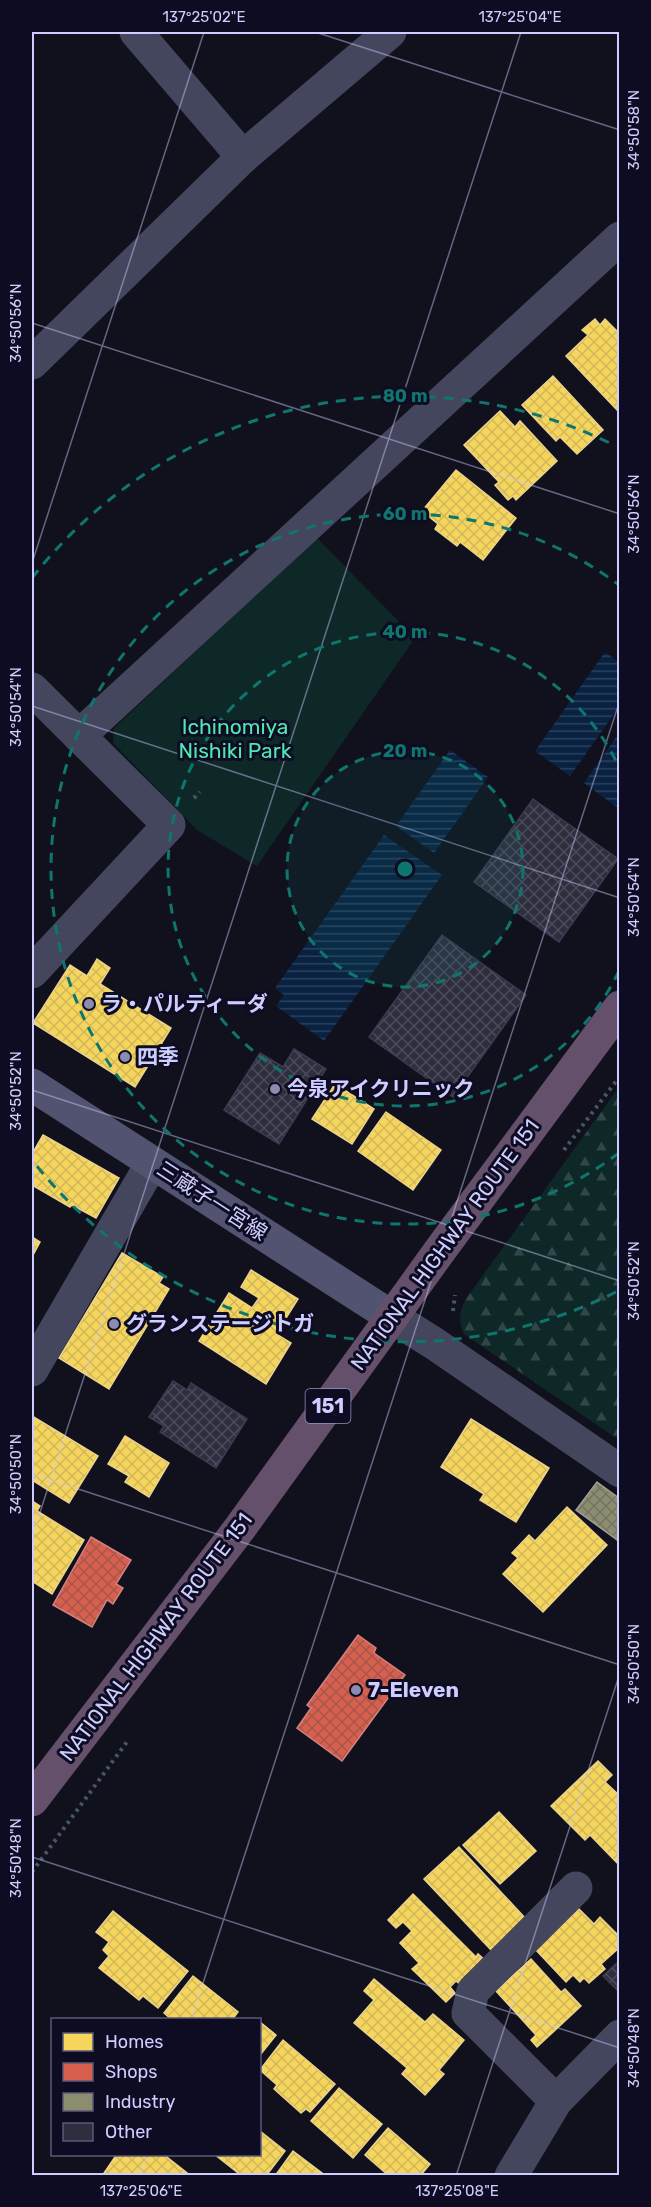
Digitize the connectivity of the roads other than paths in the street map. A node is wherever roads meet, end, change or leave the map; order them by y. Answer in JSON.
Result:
{"nodes":[{"id":1,"x":136,"y":32,"type":"edge"},
{"id":2,"x":390,"y":32,"type":"edge"},
{"id":3,"x":243,"y":157,"type":"junction"},
{"id":4,"x":620,"y":238,"type":"edge"},
{"id":5,"x":32,"y":363,"type":"edge"},
{"id":6,"x":32,"y":689,"type":"edge"},
{"id":7,"x":79,"y":736,"type":"junction"},
{"id":8,"x":32,"y":972,"type":"edge"},
{"id":9,"x":620,"y":1007,"type":"edge"},
{"id":10,"x":32,"y":1085,"type":"edge"},
{"id":11,"x":152,"y":1163,"type":"junction"},
{"id":12,"x":392,"y":1317,"type":"junction"},
{"id":13,"x":32,"y":1370,"type":"edge"},
{"id":14,"x":620,"y":1471,"type":"edge"},
{"id":15,"x":32,"y":1800,"type":"edge"},
{"id":16,"x":576,"y":1888,"type":"dead end"},
{"id":17,"x":620,"y":2036,"type":"edge"},
{"id":18,"x":556,"y":2101,"type":"junction"},
{"id":19,"x":511,"y":2175,"type":"edge"}],
"edges":[{"from":1,"to":3,"type":"street"},
{"from":2,"to":3,"type":"street"},
{"from":3,"to":5,"type":"street"},
{"from":4,"to":7,"type":"street"},
{"from":6,"to":7,"type":"street"},
{"from":7,"to":8,"type":"street"},
{"from":9,"to":12,"type":"highway","name":"NATIONAL HIGHWAY ROUTE 151","number":"151"},
{"from":10,"to":11,"type":"main road","name":"三蔵子一宮線"},
{"from":11,"to":12,"type":"main road","name":"三蔵子一宮線"},
{"from":11,"to":13,"type":"street"},
{"from":12,"to":14,"type":"street"},
{"from":12,"to":15,"type":"highway","name":"NATIONAL HIGHWAY ROUTE 151","number":"151"},
{"from":16,"to":18,"type":"street"},
{"from":17,"to":18,"type":"street"},
{"from":18,"to":19,"type":"street"}]}
